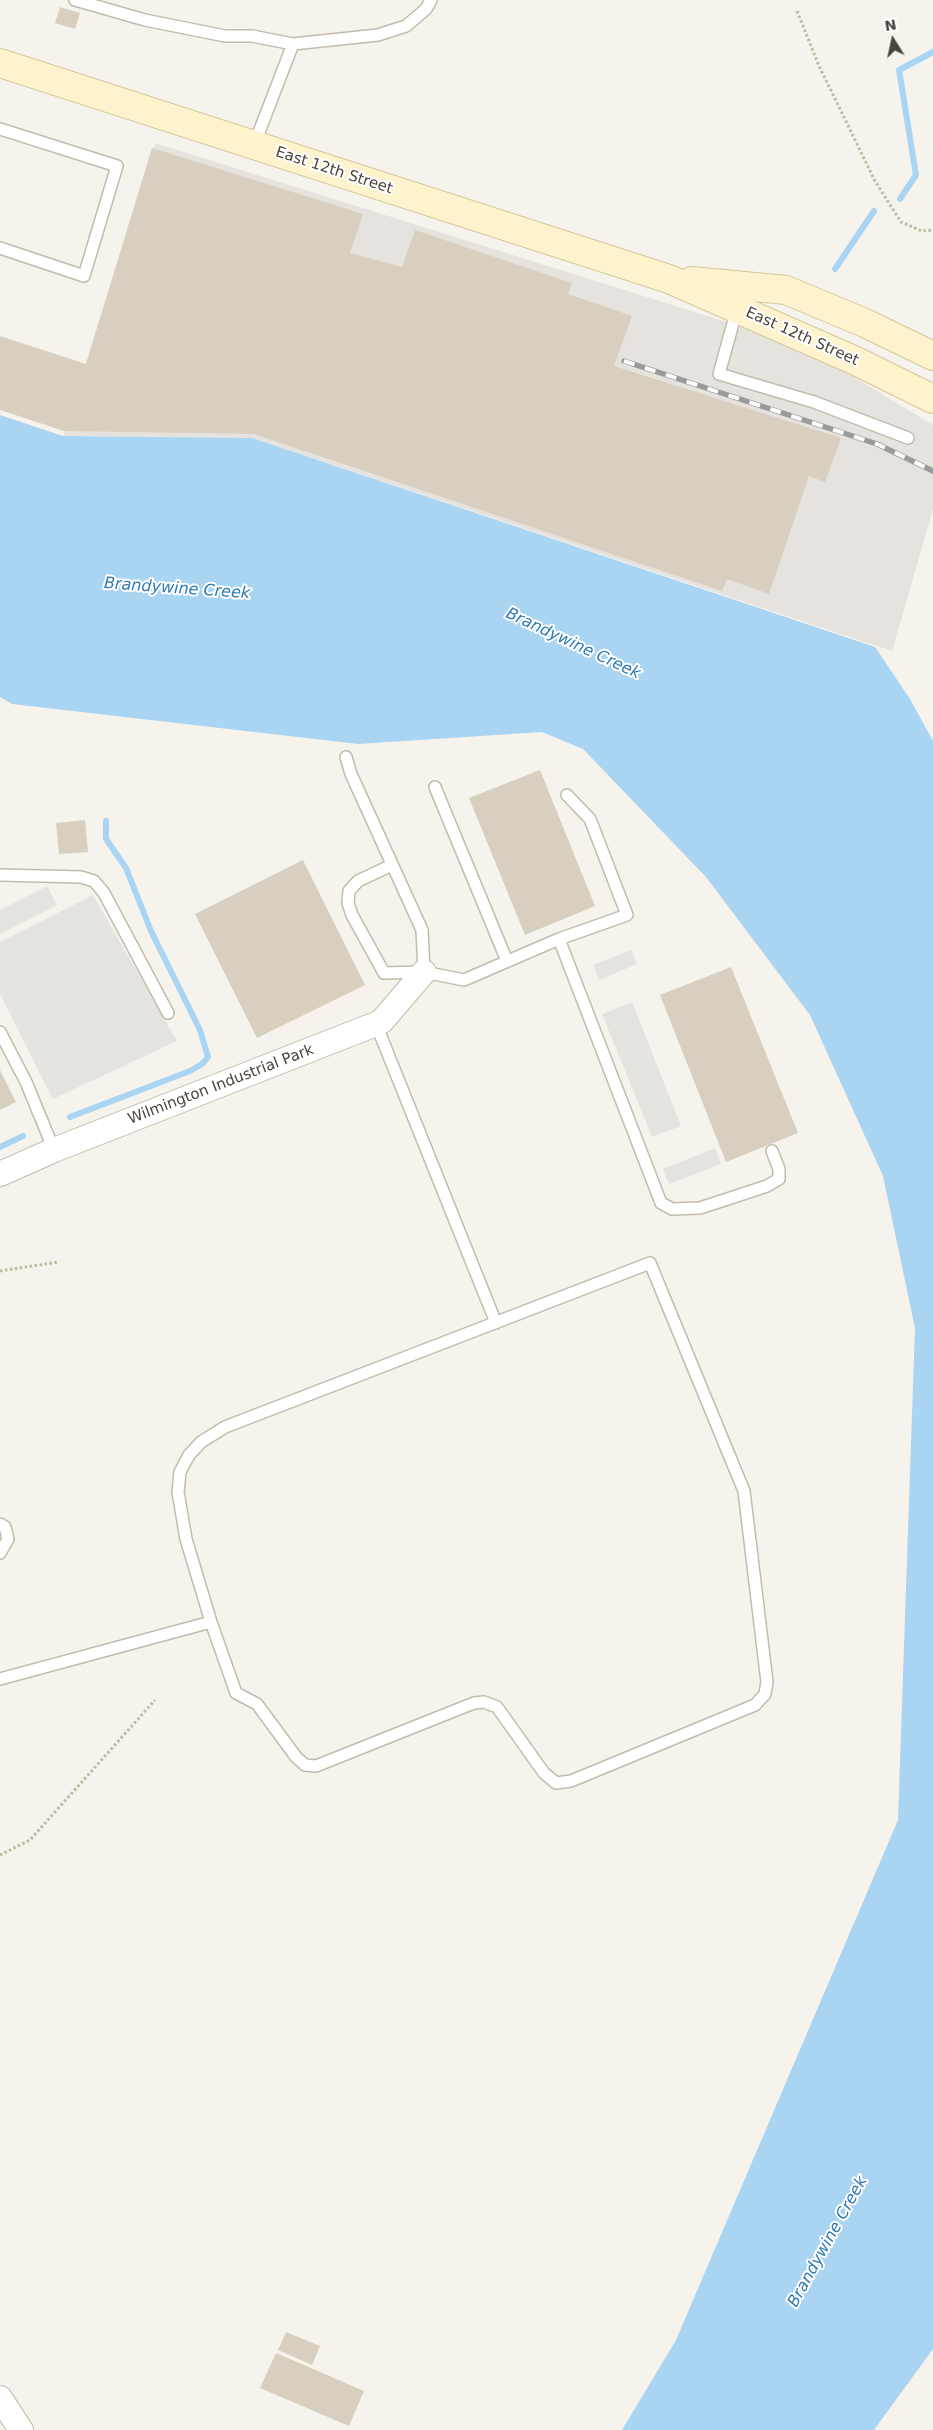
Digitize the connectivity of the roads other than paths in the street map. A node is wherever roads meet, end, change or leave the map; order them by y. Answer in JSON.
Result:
{"nodes":[{"id":1,"x":75,"y":0,"type":"edge"},
{"id":2,"x":431,"y":0,"type":"edge"},
{"id":3,"x":293,"y":44,"type":"junction"},
{"id":4,"x":0,"y":62,"type":"edge"},
{"id":5,"x":0,"y":129,"type":"edge"},
{"id":6,"x":254,"y":145,"type":"junction"},
{"id":7,"x":0,"y":248,"type":"edge"},
{"id":8,"x":669,"y":279,"type":"junction"},
{"id":9,"x":737,"y":310,"type":"junction"},
{"id":10,"x":933,"y":356,"type":"edge"},
{"id":11,"x":932,"y":396,"type":"edge"},
{"id":12,"x":908,"y":438,"type":"dead end"},
{"id":13,"x":346,"y":758,"type":"dead end"},
{"id":14,"x":435,"y":787,"type":"dead end"},
{"id":15,"x":568,"y":795,"type":"dead end"},
{"id":16,"x":392,"y":865,"type":"junction"},
{"id":17,"x":0,"y":875,"type":"edge"},
{"id":18,"x":559,"y":939,"type":"junction"},
{"id":19,"x":507,"y":961,"type":"junction"},
{"id":20,"x":424,"y":972,"type":"junction"},
{"id":21,"x":168,"y":1013,"type":"dead end"},
{"id":22,"x":376,"y":1024,"type":"junction"},
{"id":23,"x":0,"y":1032,"type":"edge"},
{"id":24,"x":54,"y":1150,"type":"junction"},
{"id":25,"x":772,"y":1151,"type":"dead end"},
{"id":26,"x":0,"y":1174,"type":"edge"},
{"id":27,"x":496,"y":1323,"type":"junction"},
{"id":28,"x":0,"y":1524,"type":"edge"},
{"id":29,"x":0,"y":1553,"type":"edge"},
{"id":30,"x":211,"y":1622,"type":"junction"},
{"id":31,"x":0,"y":1679,"type":"edge"},
{"id":32,"x":0,"y":2398,"type":"edge"},
{"id":33,"x":21,"y":2430,"type":"edge"}],
"edges":[{"from":1,"to":3,"type":"lane"},
{"from":2,"to":3,"type":"lane"},
{"from":3,"to":6,"type":"lane"},
{"from":4,"to":6,"type":"main road","name":"East 12th Street"},
{"from":5,"to":7,"type":"lane"},
{"from":6,"to":8,"type":"main road","name":"East 12th Street"},
{"from":8,"to":9,"type":"main road","name":"East 12th Street"},
{"from":8,"to":10,"type":"main road","name":"East 12th Street"},
{"from":9,"to":11,"type":"main road","name":"East 12th Street"},
{"from":9,"to":12,"type":"lane"},
{"from":13,"to":16,"type":"lane"},
{"from":14,"to":19,"type":"lane"},
{"from":15,"to":18,"type":"lane"},
{"from":16,"to":20,"type":"lane"},
{"from":16,"to":20,"type":"lane"},
{"from":17,"to":21,"type":"lane"},
{"from":18,"to":19,"type":"lane"},
{"from":18,"to":25,"type":"lane"},
{"from":19,"to":20,"type":"lane"},
{"from":20,"to":22,"type":"street","name":"Wilmington Industrial Park"},
{"from":22,"to":24,"type":"street","name":"Wilmington Industrial Park"},
{"from":22,"to":27,"type":"lane"},
{"from":23,"to":24,"type":"lane"},
{"from":24,"to":26,"type":"street","name":"Wilmington Industrial Park"},
{"from":27,"to":30,"type":"lane"},
{"from":27,"to":30,"type":"lane"},
{"from":28,"to":29,"type":"lane"},
{"from":30,"to":31,"type":"lane"},
{"from":32,"to":33,"type":"street"}]}
